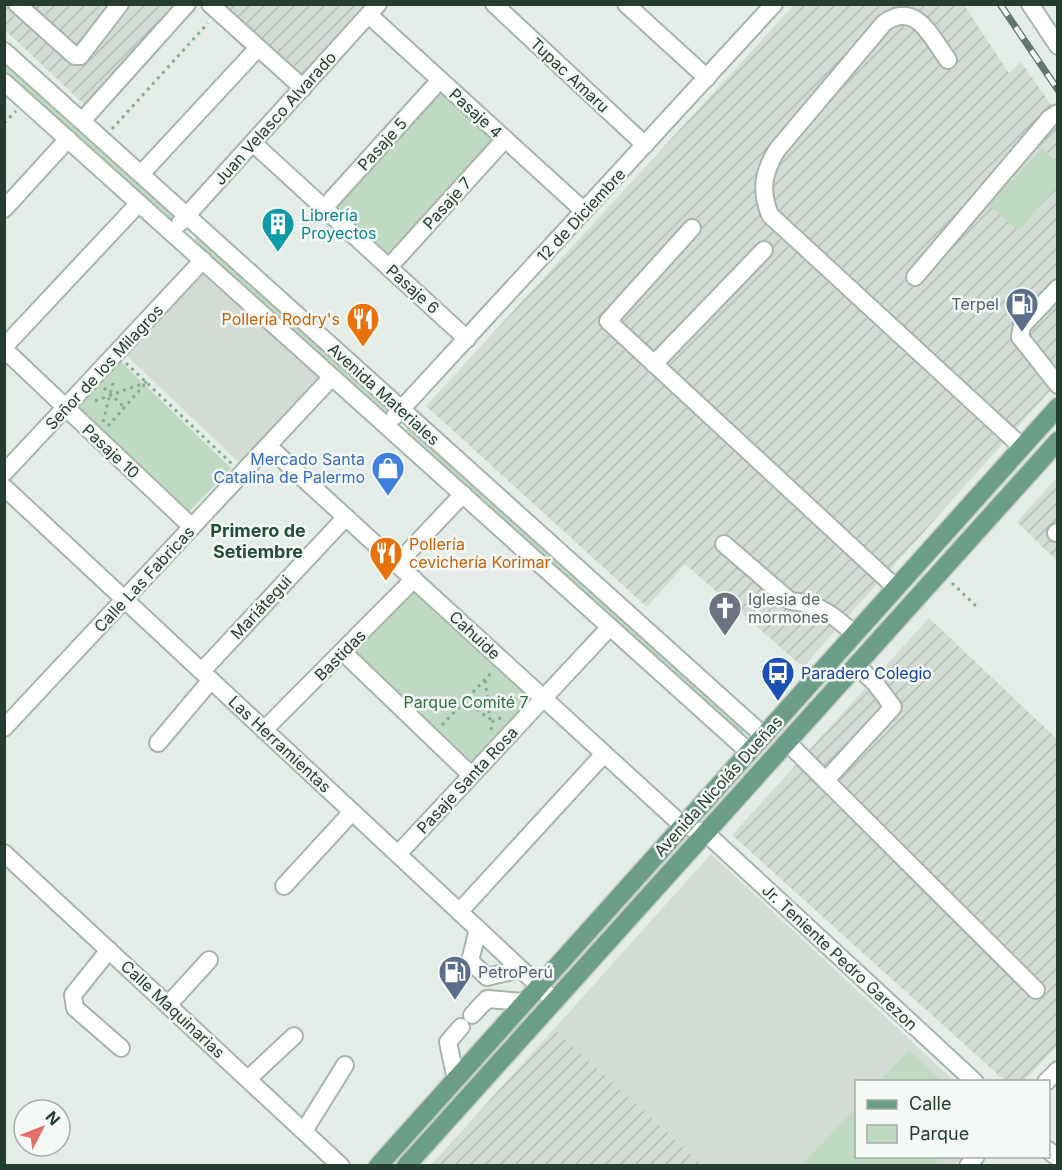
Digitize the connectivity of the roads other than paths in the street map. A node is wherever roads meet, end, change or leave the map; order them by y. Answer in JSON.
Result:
{"nodes":[{"id":1,"x":17,"y":4,"type":"edge"},
{"id":2,"x":120,"y":4,"type":"edge"},
{"id":3,"x":187,"y":4,"type":"edge"},
{"id":4,"x":210,"y":4,"type":"edge"},
{"id":5,"x":494,"y":4,"type":"edge"},
{"id":6,"x":774,"y":4,"type":"edge"},
{"id":7,"x":1030,"y":4,"type":"edge"},
{"id":8,"x":631,"y":6,"type":"edge"},
{"id":9,"x":374,"y":10,"type":"edge"},
{"id":10,"x":1057,"y":45,"type":"edge"},
{"id":11,"x":258,"y":48,"type":"junction"},
{"id":12,"x":4,"y":51,"type":"edge"},
{"id":13,"x":948,"y":60,"type":"dead end"},
{"id":14,"x":707,"y":78,"type":"junction"},
{"id":15,"x":440,"y":80,"type":"junction"},
{"id":16,"x":4,"y":82,"type":"edge"},
{"id":17,"x":303,"y":88,"type":"junction"},
{"id":18,"x":1058,"y":113,"type":"edge"},
{"id":19,"x":82,"y":121,"type":"junction"},
{"id":20,"x":68,"y":139,"type":"junction"},
{"id":21,"x":505,"y":139,"type":"junction"},
{"id":22,"x":252,"y":143,"type":"junction"},
{"id":23,"x":645,"y":145,"type":"junction"},
{"id":24,"x":141,"y":174,"type":"junction"},
{"id":25,"x":139,"y":203,"type":"junction"},
{"id":26,"x":324,"y":208,"type":"junction"},
{"id":27,"x":4,"y":209,"type":"edge"},
{"id":28,"x":584,"y":211,"type":"junction"},
{"id":29,"x":187,"y":216,"type":"junction"},
{"id":30,"x":692,"y":228,"type":"dead end"},
{"id":31,"x":172,"y":232,"type":"junction"},
{"id":32,"x":764,"y":250,"type":"dead end"},
{"id":33,"x":203,"y":260,"type":"junction"},
{"id":34,"x":388,"y":267,"type":"junction"},
{"id":35,"x":915,"y":277,"type":"dead end"},
{"id":36,"x":1058,"y":288,"type":"edge"},
{"id":37,"x":467,"y":339,"type":"junction"},
{"id":38,"x":4,"y":348,"type":"edge"},
{"id":39,"x":654,"y":364,"type":"junction"},
{"id":40,"x":333,"y":377,"type":"junction"},
{"id":41,"x":1058,"y":385,"type":"edge"},
{"id":42,"x":1058,"y":407,"type":"edge"},
{"id":43,"x":67,"y":409,"type":"junction"},
{"id":44,"x":402,"y":410,"type":"junction"},
{"id":45,"x":387,"y":426,"type":"junction"},
{"id":46,"x":1058,"y":441,"type":"edge"},
{"id":47,"x":268,"y":446,"type":"junction"},
{"id":48,"x":1022,"y":447,"type":"junction"},
{"id":49,"x":4,"y":473,"type":"edge"},
{"id":50,"x":463,"y":494,"type":"junction"},
{"id":51,"x":8,"y":498,"type":"edge"},
{"id":52,"x":345,"y":517,"type":"junction"},
{"id":53,"x":192,"y":527,"type":"junction"},
{"id":54,"x":724,"y":544,"type":"dead end"},
{"id":55,"x":397,"y":564,"type":"junction"},
{"id":56,"x":414,"y":579,"type":"junction"},
{"id":57,"x":896,"y":587,"type":"junction"},
{"id":58,"x":124,"y":599,"type":"junction"},
{"id":59,"x":610,"y":627,"type":"junction"},
{"id":60,"x":854,"y":634,"type":"junction"},
{"id":61,"x":342,"y":652,"type":"junction"},
{"id":62,"x":856,"y":666,"type":"junction"},
{"id":63,"x":206,"y":676,"type":"junction"},
{"id":64,"x":544,"y":699,"type":"junction"},
{"id":65,"x":4,"y":728,"type":"edge"},
{"id":66,"x":264,"y":730,"type":"junction"},
{"id":67,"x":764,"y":736,"type":"junction"},
{"id":68,"x":787,"y":742,"type":"junction"},
{"id":69,"x":158,"y":743,"type":"dead end"},
{"id":70,"x":749,"y":752,"type":"junction"},
{"id":71,"x":604,"y":754,"type":"junction"},
{"id":72,"x":471,"y":775,"type":"junction"},
{"id":73,"x":826,"y":780,"type":"junction"},
{"id":74,"x":352,"y":812,"type":"junction"},
{"id":75,"x":682,"y":825,"type":"junction"},
{"id":76,"x":706,"y":833,"type":"junction"},
{"id":77,"x":4,"y":853,"type":"edge"},
{"id":78,"x":398,"y":854,"type":"junction"},
{"id":79,"x":284,"y":886,"type":"dead end"},
{"id":80,"x":459,"y":912,"type":"junction"},
{"id":81,"x":478,"y":929,"type":"junction"},
{"id":82,"x":109,"y":950,"type":"junction"},
{"id":83,"x":209,"y":960,"type":"dead end"},
{"id":84,"x":520,"y":969,"type":"junction"},
{"id":85,"x":487,"y":977,"type":"junction"},
{"id":86,"x":539,"y":986,"type":"junction"},
{"id":87,"x":1036,"y":990,"type":"dead end"},
{"id":88,"x":487,"y":999,"type":"junction"},
{"id":89,"x":555,"y":1001,"type":"junction"},
{"id":90,"x":525,"y":1002,"type":"junction"},
{"id":91,"x":168,"y":1005,"type":"junction"},
{"id":92,"x":294,"y":1036,"type":"dead end"},
{"id":93,"x":121,"y":1048,"type":"dead end"},
{"id":94,"x":345,"y":1065,"type":"dead end"},
{"id":95,"x":248,"y":1079,"type":"junction"},
{"id":96,"x":973,"y":1080,"type":"edge"},
{"id":97,"x":452,"y":1084,"type":"junction"},
{"id":98,"x":463,"y":1103,"type":"junction"},
{"id":99,"x":304,"y":1131,"type":"junction"},
{"id":100,"x":341,"y":1166,"type":"edge"},
{"id":101,"x":378,"y":1166,"type":"edge"},
{"id":102,"x":406,"y":1166,"type":"edge"}],
"edges":[{"from":1,"to":2,"type":"street"},
{"from":3,"to":19,"type":"street"},
{"from":4,"to":11,"type":"street"},
{"from":5,"to":23,"type":"street","name":"Tupac Amaru"},
{"from":6,"to":14,"type":"street","name":"12 de Diciembre"},
{"from":7,"to":10,"type":"street"},
{"from":8,"to":14,"type":"street"},
{"from":9,"to":15,"type":"street","name":"Pasaje 4"},
{"from":9,"to":17,"type":"street","name":"Juan Velasco Alvarado"},
{"from":11,"to":17,"type":"street"},
{"from":11,"to":24,"type":"street"},
{"from":12,"to":19,"type":"street","name":"Avenida Materiales"},
{"from":13,"to":48,"type":"street"},
{"from":14,"to":23,"type":"street","name":"12 de Diciembre"},
{"from":15,"to":21,"type":"street","name":"Pasaje 4"},
{"from":15,"to":26,"type":"street","name":"Pasaje 5"},
{"from":16,"to":20,"type":"street","name":"Avenida Materiales"},
{"from":17,"to":22,"type":"street","name":"Juan Velasco Alvarado"},
{"from":18,"to":35,"type":"street"},
{"from":19,"to":24,"type":"street","name":"Avenida Materiales"},
{"from":20,"to":25,"type":"street","name":"Avenida Materiales"},
{"from":20,"to":27,"type":"street"},
{"from":21,"to":28,"type":"street","name":"Pasaje 4"},
{"from":21,"to":34,"type":"street","name":"Pasaje 7"},
{"from":22,"to":26,"type":"street","name":"Pasaje 6"},
{"from":22,"to":29,"type":"street","name":"Juan Velasco Alvarado"},
{"from":23,"to":28,"type":"street","name":"12 de Diciembre"},
{"from":24,"to":29,"type":"street","name":"Avenida Materiales"},
{"from":25,"to":31,"type":"street","name":"Avenida Materiales"},
{"from":25,"to":38,"type":"street"},
{"from":26,"to":34,"type":"street","name":"Pasaje 6"},
{"from":28,"to":37,"type":"street","name":"12 de Diciembre"},
{"from":29,"to":31,"type":"street","name":"Juan Velasco Alvarado"},
{"from":29,"to":44,"type":"street","name":"Avenida Materiales"},
{"from":30,"to":39,"type":"street"},
{"from":31,"to":33,"type":"street","name":"Avenida Materiales"},
{"from":32,"to":39,"type":"street"},
{"from":33,"to":40,"type":"street","name":"Avenida Materiales"},
{"from":33,"to":43,"type":"street","name":"Señor de los Milagros"},
{"from":34,"to":37,"type":"street","name":"Pasaje 6"},
{"from":36,"to":41,"type":"street"},
{"from":37,"to":44,"type":"street","name":"12 de Diciembre"},
{"from":38,"to":43,"type":"street","name":"Pasaje 10"},
{"from":39,"to":57,"type":"street"},
{"from":40,"to":45,"type":"street","name":"Avenida Materiales"},
{"from":40,"to":47,"type":"street","name":"Calle Las Fabricas"},
{"from":42,"to":48,"type":"main road","name":"Avenida Nicolás Dueñas"},
{"from":43,"to":49,"type":"street","name":"Señor de los Milagros"},
{"from":43,"to":53,"type":"street","name":"Pasaje 10"},
{"from":44,"to":45,"type":"street","name":"12 de Diciembre"},
{"from":44,"to":67,"type":"street","name":"Avenida Materiales"},
{"from":45,"to":50,"type":"street","name":"Avenida Materiales"},
{"from":46,"to":62,"type":"main road","name":"Avenida Nicolás Dueñas"},
{"from":47,"to":52,"type":"street","name":"Cahuide"},
{"from":47,"to":53,"type":"street","name":"Calle Las Fabricas"},
{"from":48,"to":57,"type":"main road","name":"Avenida Nicolás Dueñas"},
{"from":50,"to":55,"type":"street"},
{"from":50,"to":59,"type":"street","name":"Avenida Materiales"},
{"from":51,"to":58,"type":"street","name":"Las Herramientas"},
{"from":52,"to":55,"type":"street","name":"Cahuide"},
{"from":52,"to":63,"type":"street","name":"Mariátegui"},
{"from":53,"to":58,"type":"street","name":"Calle Las Fabricas"},
{"from":54,"to":60,"type":"street"},
{"from":55,"to":56,"type":"street","name":"Cahuide"},
{"from":56,"to":61,"type":"street","name":"Bastidas"},
{"from":56,"to":64,"type":"street","name":"Cahuide"},
{"from":57,"to":60,"type":"main road","name":"Avenida Nicolás Dueñas"},
{"from":58,"to":63,"type":"street","name":"Las Herramientas"},
{"from":58,"to":65,"type":"street","name":"Calle Las Fabricas"},
{"from":59,"to":64,"type":"street","name":"Pasaje Santa Rosa"},
{"from":59,"to":70,"type":"street","name":"Avenida Materiales"},
{"from":60,"to":67,"type":"main road","name":"Avenida Nicolás Dueñas"},
{"from":61,"to":66,"type":"street","name":"Bastidas"},
{"from":61,"to":72,"type":"street"},
{"from":62,"to":68,"type":"main road","name":"Avenida Nicolás Dueñas"},
{"from":62,"to":73,"type":"street"},
{"from":63,"to":66,"type":"street","name":"Las Herramientas"},
{"from":63,"to":69,"type":"street","name":"Mariátegui"},
{"from":64,"to":71,"type":"street","name":"Cahuide"},
{"from":64,"to":72,"type":"street","name":"Pasaje Santa Rosa"},
{"from":66,"to":74,"type":"street","name":"Las Herramientas"},
{"from":67,"to":70,"type":"main road","name":"Avenida Nicolás Dueñas"},
{"from":68,"to":73,"type":"street"},
{"from":68,"to":76,"type":"main road","name":"Avenida Nicolás Dueñas"},
{"from":70,"to":75,"type":"main road","name":"Avenida Nicolás Dueñas"},
{"from":71,"to":75,"type":"street","name":"Cahuide"},
{"from":71,"to":80,"type":"street"},
{"from":72,"to":78,"type":"street","name":"Pasaje Santa Rosa"},
{"from":73,"to":87,"type":"street"},
{"from":74,"to":78,"type":"street","name":"Las Herramientas"},
{"from":74,"to":79,"type":"street"},
{"from":75,"to":76,"type":"street"},
{"from":75,"to":86,"type":"main road","name":"Avenida Nicolás Dueñas"},
{"from":76,"to":89,"type":"main road","name":"Avenida Nicolás Dueñas"},
{"from":76,"to":96,"type":"street","name":"Jr. Teniente Pedro Garezon"},
{"from":77,"to":82,"type":"street","name":"Calle Maquinarias"},
{"from":78,"to":80,"type":"street","name":"Las Herramientas"},
{"from":80,"to":81,"type":"street","name":"Las Herramientas"},
{"from":81,"to":84,"type":"street","name":"Las Herramientas"},
{"from":81,"to":85,"type":"street"},
{"from":82,"to":91,"type":"street","name":"Calle Maquinarias"},
{"from":82,"to":93,"type":"street"},
{"from":83,"to":91,"type":"street"},
{"from":84,"to":85,"type":"street"},
{"from":84,"to":86,"type":"street","name":"Las Herramientas"},
{"from":85,"to":88,"type":"street"},
{"from":86,"to":89,"type":"street","name":"Las Herramientas"},
{"from":86,"to":90,"type":"main road","name":"Avenida Nicolás Dueñas"},
{"from":88,"to":90,"type":"street"},
{"from":88,"to":97,"type":"street"},
{"from":89,"to":98,"type":"main road","name":"Avenida Nicolás Dueñas"},
{"from":90,"to":97,"type":"main road","name":"Avenida Nicolás Dueñas"},
{"from":91,"to":95,"type":"street","name":"Calle Maquinarias"},
{"from":92,"to":95,"type":"street"},
{"from":94,"to":99,"type":"street"},
{"from":95,"to":99,"type":"street","name":"Calle Maquinarias"},
{"from":97,"to":98,"type":"main road"},
{"from":97,"to":101,"type":"main road","name":"Avenida Nicolás Dueñas"},
{"from":98,"to":102,"type":"main road","name":"Avenida Nicolás Dueñas"},
{"from":99,"to":100,"type":"street","name":"Calle Maquinarias"}]}
